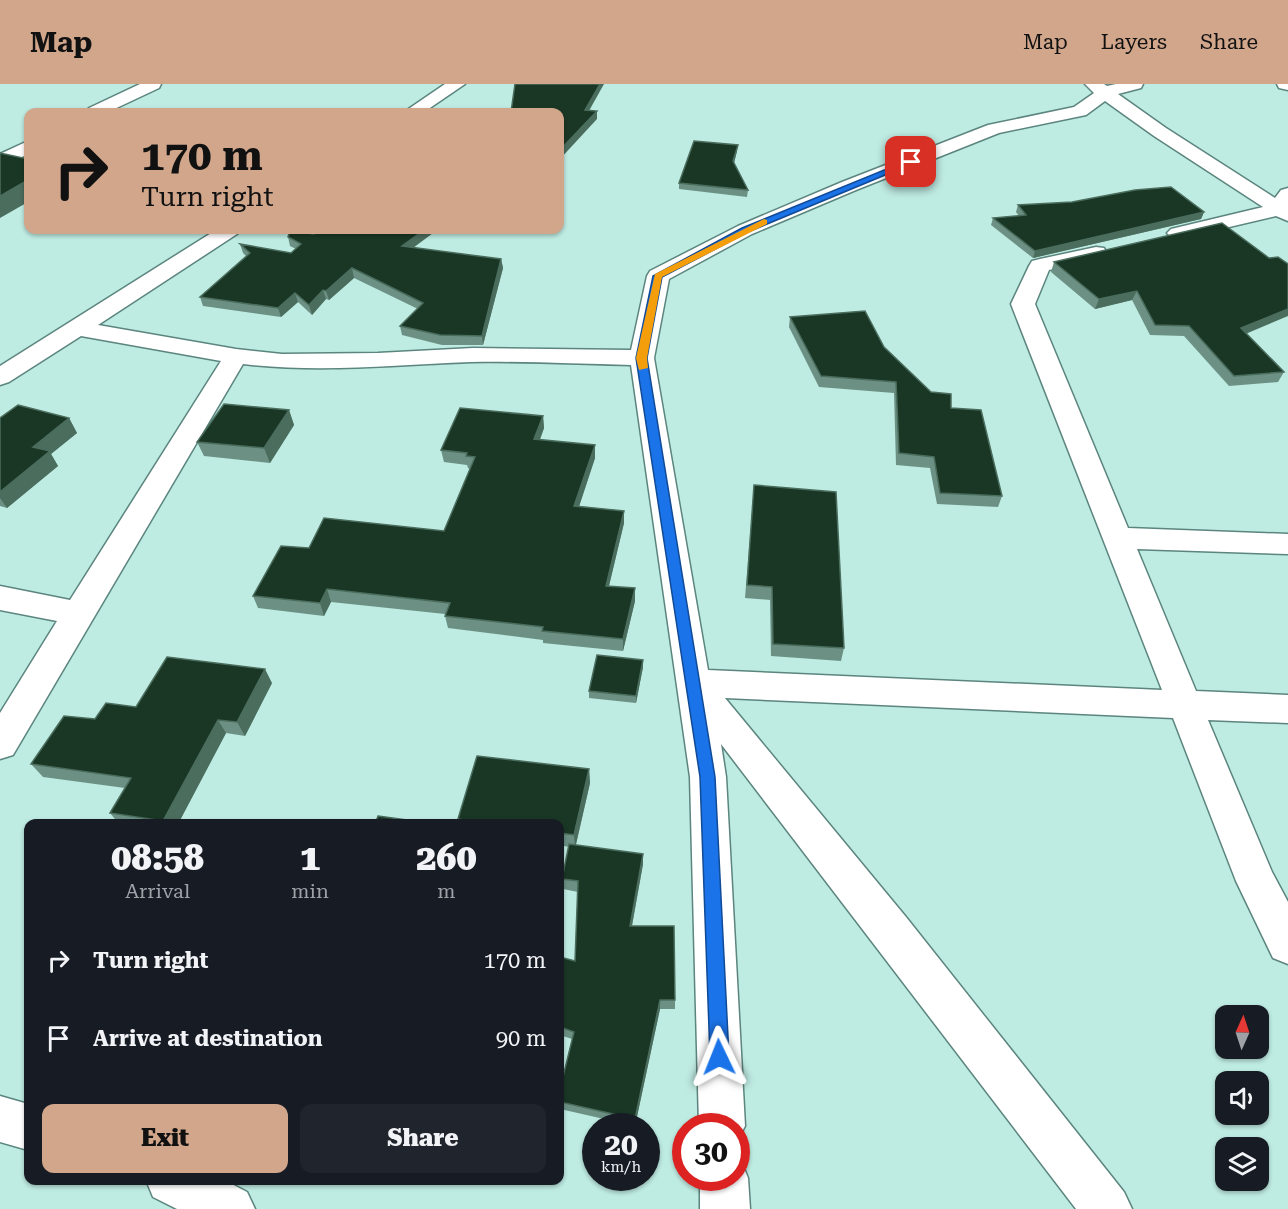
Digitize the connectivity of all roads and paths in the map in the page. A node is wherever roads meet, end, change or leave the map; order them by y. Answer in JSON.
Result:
{"nodes":[{"id":1,"x":153,"y":84,"type":"edge"},
{"id":2,"x":457,"y":84,"type":"edge"},
{"id":3,"x":1135,"y":84,"type":"edge"},
{"id":4,"x":1099,"y":88,"type":"edge"},
{"id":5,"x":103,"y":108,"type":"edge"},
{"id":6,"x":419,"y":108,"type":"edge"},
{"id":7,"x":24,"y":149,"type":"edge"},
{"id":8,"x":0,"y":162,"type":"edge"},
{"id":9,"x":1285,"y":206,"type":"edge"},
{"id":10,"x":224,"y":234,"type":"edge"},
{"id":11,"x":1153,"y":239,"type":"edge"},
{"id":12,"x":1119,"y":247,"type":"edge"},
{"id":13,"x":76,"y":328,"type":"junction"},
{"id":14,"x":236,"y":356,"type":"junction"},
{"id":15,"x":642,"y":358,"type":"junction"},
{"id":16,"x":0,"y":377,"type":"edge"},
{"id":17,"x":1118,"y":538,"type":"junction"},
{"id":18,"x":1288,"y":544,"type":"edge"},
{"id":19,"x":0,"y":598,"type":"edge"},
{"id":20,"x":78,"y":613,"type":"junction"},
{"id":21,"x":693,"y":683,"type":"junction"},
{"id":22,"x":1185,"y":704,"type":"junction"},
{"id":23,"x":1288,"y":709,"type":"edge"},
{"id":24,"x":0,"y":744,"type":"edge"},
{"id":25,"x":1288,"y":944,"type":"edge"},
{"id":26,"x":721,"y":1113,"type":"edge"},
{"id":27,"x":0,"y":1119,"type":"edge"},
{"id":28,"x":24,"y":1126,"type":"edge"},
{"id":29,"x":180,"y":1185,"type":"edge"},
{"id":30,"x":725,"y":1191,"type":"edge"},
{"id":31,"x":230,"y":1209,"type":"edge"},
{"id":32,"x":726,"y":1209,"type":"edge"},
{"id":33,"x":1107,"y":1209,"type":"edge"}],
"edges":[{"from":1,"to":5,"type":"street"},
{"from":2,"to":6,"type":"street"},
{"from":3,"to":4,"type":"street"},
{"from":4,"to":9,"type":"street"},
{"from":4,"to":15,"type":"street"},
{"from":7,"to":8,"type":"street"},
{"from":9,"to":11,"type":"street"},
{"from":10,"to":13,"type":"street"},
{"from":12,"to":17,"type":"street"},
{"from":13,"to":14,"type":"street"},
{"from":13,"to":16,"type":"street"},
{"from":14,"to":15,"type":"street"},
{"from":14,"to":20,"type":"street"},
{"from":15,"to":21,"type":"street"},
{"from":17,"to":18,"type":"street"},
{"from":17,"to":22,"type":"street"},
{"from":19,"to":20,"type":"street"},
{"from":20,"to":24,"type":"street"},
{"from":21,"to":22,"type":"street"},
{"from":21,"to":26,"type":"street"},
{"from":21,"to":33,"type":"street"},
{"from":22,"to":23,"type":"street"},
{"from":22,"to":25,"type":"street"},
{"from":27,"to":28,"type":"street"},
{"from":29,"to":31,"type":"street"},
{"from":30,"to":32,"type":"street"}]}
